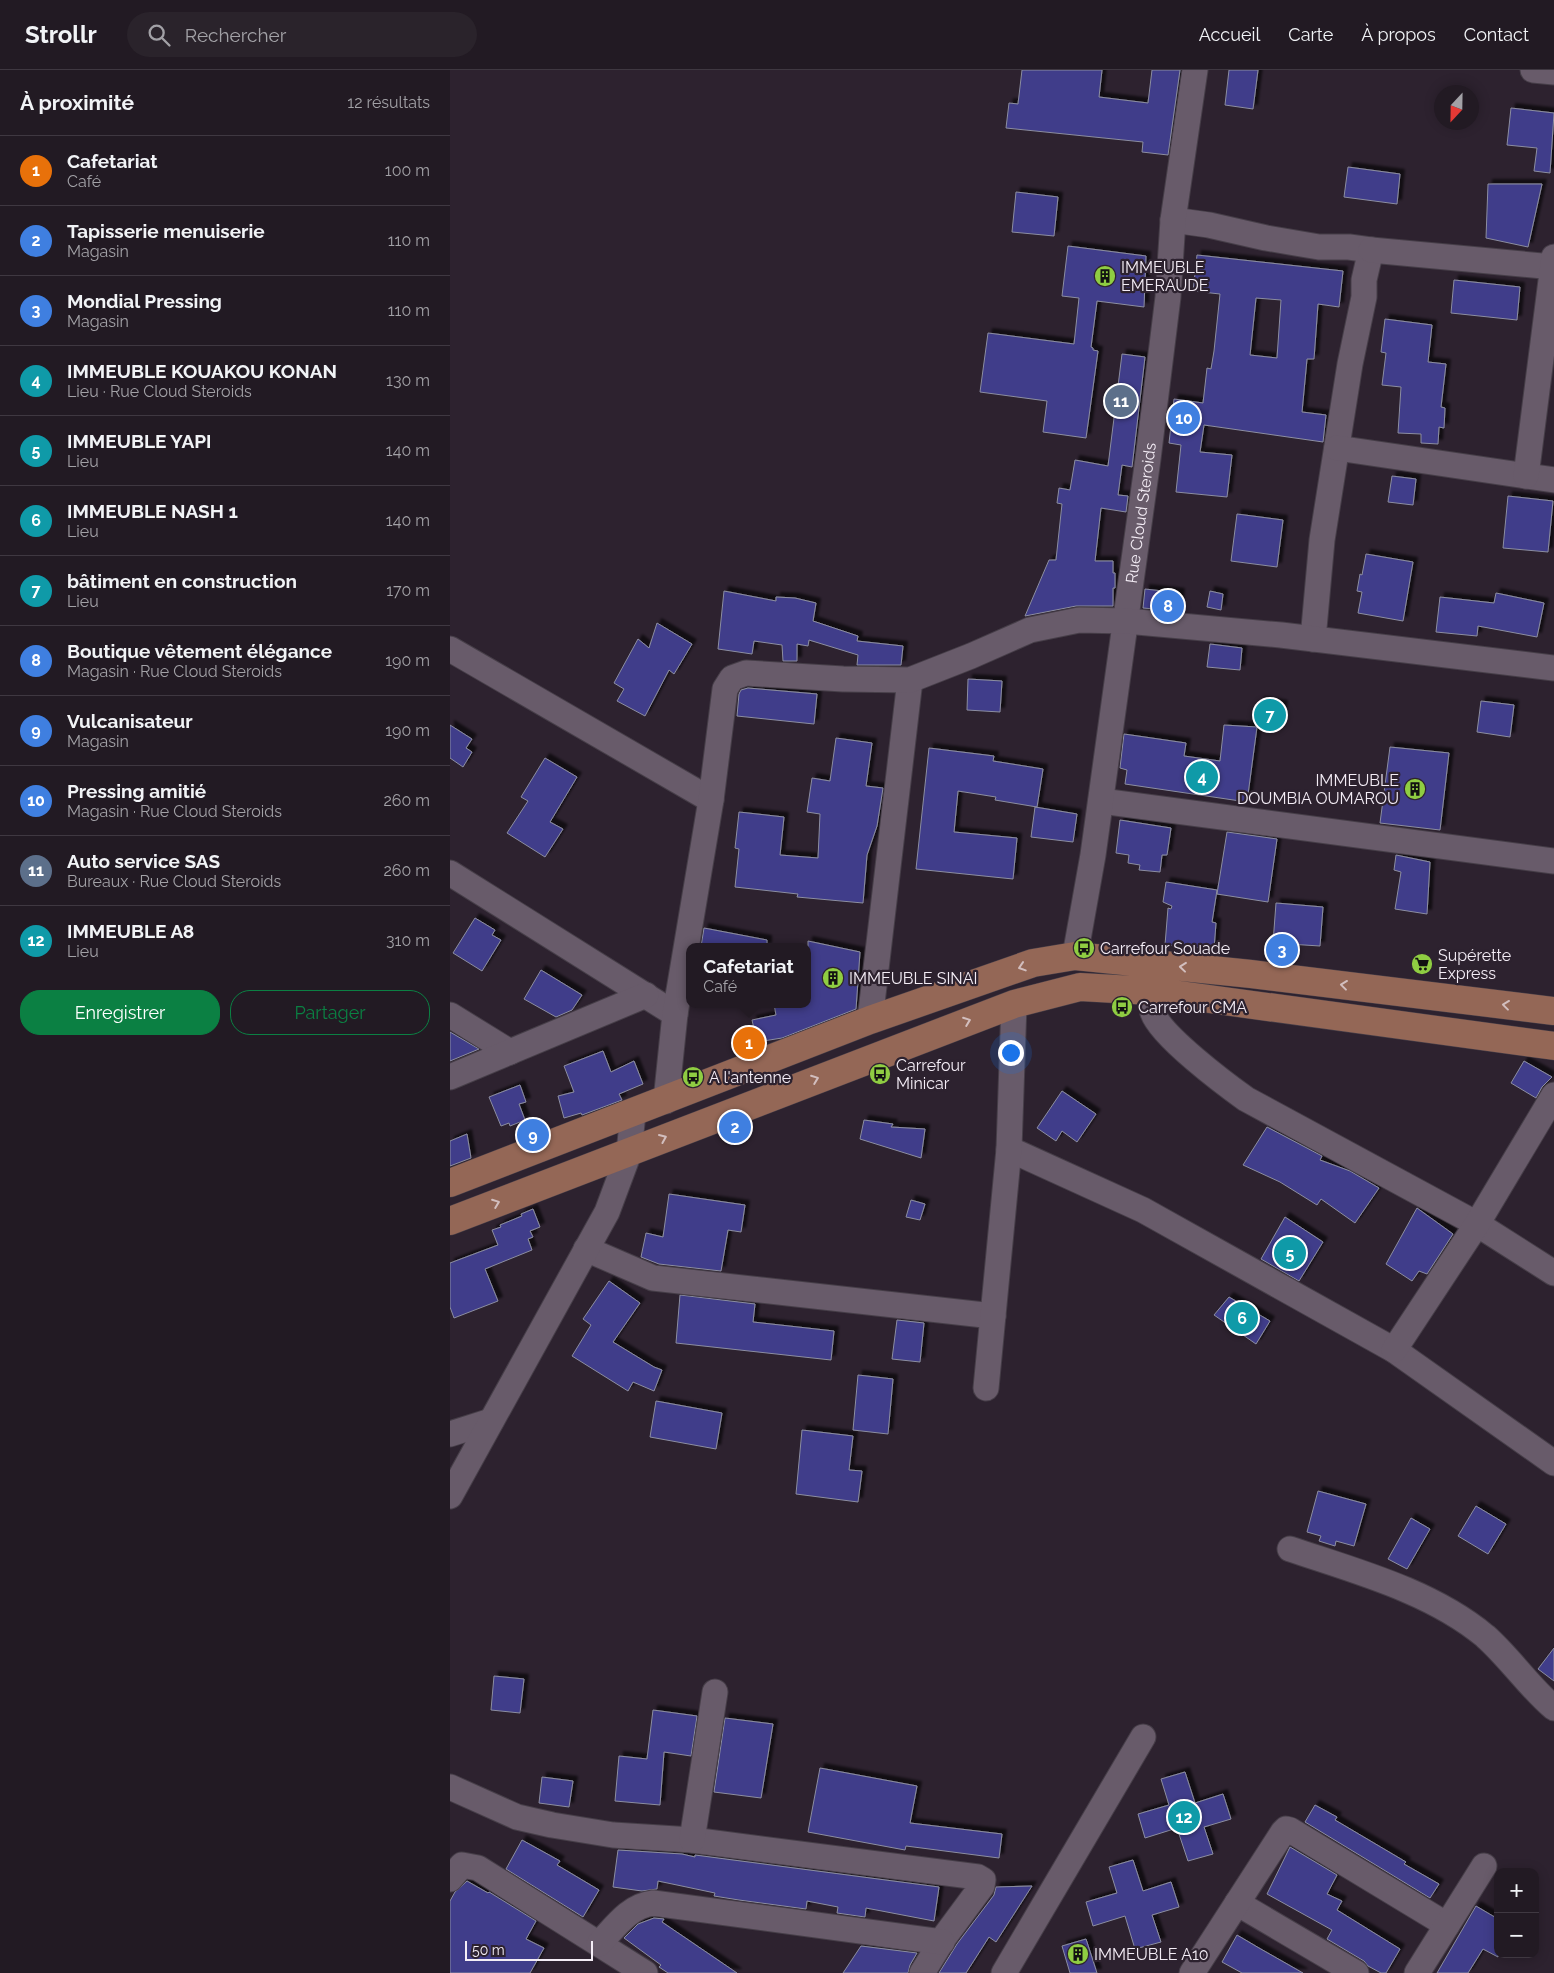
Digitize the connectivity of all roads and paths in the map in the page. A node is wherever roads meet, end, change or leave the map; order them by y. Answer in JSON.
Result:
{"nodes":[{"id":1,"x":1195,"y":70,"type":"edge"},
{"id":2,"x":1533,"y":70,"type":"edge"},
{"id":3,"x":1554,"y":72,"type":"edge"},
{"id":4,"x":1173,"y":220,"type":"junction"},
{"id":5,"x":1371,"y":250,"type":"junction"},
{"id":6,"x":1554,"y":264,"type":"edge"},
{"id":7,"x":1337,"y":448,"type":"junction"},
{"id":8,"x":1526,"y":476,"type":"junction"},
{"id":9,"x":1554,"y":480,"type":"edge"},
{"id":10,"x":1126,"y":621,"type":"junction"},
{"id":11,"x":1313,"y":639,"type":"junction"},
{"id":12,"x":450,"y":649,"type":"edge"},
{"id":13,"x":1554,"y":668,"type":"edge"},
{"id":14,"x":910,"y":680,"type":"junction"},
{"id":15,"x":711,"y":800,"type":"junction"},
{"id":16,"x":1101,"y":801,"type":"junction"},
{"id":17,"x":1554,"y":861,"type":"edge"},
{"id":18,"x":450,"y":873,"type":"edge"},
{"id":19,"x":688,"y":943,"type":"edge"},
{"id":20,"x":686,"y":953,"type":"edge"},
{"id":21,"x":1076,"y":956,"type":"junction"},
{"id":22,"x":1151,"y":991,"type":"junction"},
{"id":23,"x":646,"y":995,"type":"junction"},
{"id":24,"x":1014,"y":1004,"type":"junction"},
{"id":25,"x":1554,"y":1011,"type":"edge"},
{"id":26,"x":676,"y":1014,"type":"junction"},
{"id":27,"x":450,"y":1015,"type":"edge"},
{"id":28,"x":870,"y":1020,"type":"junction"},
{"id":29,"x":1554,"y":1046,"type":"edge"},
{"id":30,"x":510,"y":1052,"type":"junction"},
{"id":31,"x":450,"y":1077,"type":"edge"},
{"id":32,"x":1554,"y":1096,"type":"edge"},
{"id":33,"x":666,"y":1100,"type":"junction"},
{"id":34,"x":633,"y":1113,"type":"junction"},
{"id":35,"x":1009,"y":1148,"type":"junction"},
{"id":36,"x":629,"y":1153,"type":"junction"},
{"id":37,"x":450,"y":1183,"type":"edge"},
{"id":38,"x":450,"y":1221,"type":"edge"},
{"id":39,"x":1477,"y":1224,"type":"junction"},
{"id":40,"x":586,"y":1249,"type":"junction"},
{"id":41,"x":1554,"y":1273,"type":"edge"},
{"id":42,"x":993,"y":1316,"type":"junction"},
{"id":43,"x":1394,"y":1350,"type":"junction"},
{"id":44,"x":986,"y":1388,"type":"dead end"},
{"id":45,"x":491,"y":1421,"type":"junction"},
{"id":46,"x":450,"y":1434,"type":"edge"},
{"id":47,"x":1554,"y":1462,"type":"edge"},
{"id":48,"x":450,"y":1496,"type":"edge"},
{"id":49,"x":1290,"y":1549,"type":"dead end"},
{"id":50,"x":715,"y":1692,"type":"dead end"},
{"id":51,"x":1554,"y":1708,"type":"edge"},
{"id":52,"x":1144,"y":1737,"type":"dead end"},
{"id":53,"x":450,"y":1787,"type":"edge"},
{"id":54,"x":692,"y":1840,"type":"junction"},
{"id":55,"x":1484,"y":1866,"type":"dead end"},
{"id":56,"x":450,"y":1879,"type":"edge"},
{"id":57,"x":1237,"y":1903,"type":"junction"},
{"id":58,"x":1447,"y":1925,"type":"junction"},
{"id":59,"x":942,"y":1942,"type":"junction"},
{"id":60,"x":599,"y":1944,"type":"junction"},
{"id":61,"x":645,"y":1973,"type":"edge"},
{"id":62,"x":922,"y":1973,"type":"edge"},
{"id":63,"x":1004,"y":1973,"type":"edge"},
{"id":64,"x":1192,"y":1973,"type":"edge"},
{"id":65,"x":1356,"y":1973,"type":"edge"},
{"id":66,"x":1417,"y":1973,"type":"edge"}],
"edges":[{"from":1,"to":4,"type":"street","name":"Rue Cloud Steroids"},
{"from":2,"to":3,"type":"street"},
{"from":4,"to":5,"type":"street"},
{"from":4,"to":10,"type":"street","name":"Rue Cloud Steroids"},
{"from":5,"to":6,"type":"street"},
{"from":5,"to":7,"type":"street"},
{"from":6,"to":8,"type":"street"},
{"from":7,"to":8,"type":"street"},
{"from":7,"to":11,"type":"street"},
{"from":8,"to":9,"type":"street"},
{"from":10,"to":11,"type":"street"},
{"from":10,"to":14,"type":"street"},
{"from":10,"to":16,"type":"street","name":"Rue Cloud Steroids"},
{"from":11,"to":13,"type":"street"},
{"from":12,"to":15,"type":"street"},
{"from":14,"to":15,"type":"street"},
{"from":14,"to":28,"type":"street"},
{"from":15,"to":19,"type":"street"},
{"from":16,"to":17,"type":"street"},
{"from":16,"to":21,"type":"street","name":"Rue Cloud Steroids"},
{"from":18,"to":23,"type":"street"},
{"from":20,"to":26,"type":"street"},
{"from":25,"to":21,"type":"main road","one_way":true},
{"from":21,"to":28,"type":"main road","one_way":true},
{"from":22,"to":24,"type":"main road"},
{"from":22,"to":29,"type":"main road"},
{"from":22,"to":39,"type":"street"},
{"from":23,"to":26,"type":"street"},
{"from":23,"to":30,"type":"street"},
{"from":24,"to":35,"type":"street"},
{"from":36,"to":24,"type":"main road","one_way":true},
{"from":26,"to":33,"type":"street"},
{"from":27,"to":30,"type":"street"},
{"from":28,"to":33,"type":"main road"},
{"from":30,"to":31,"type":"street"},
{"from":32,"to":39,"type":"street"},
{"from":33,"to":34,"type":"main road"},
{"from":34,"to":36,"type":"street"},
{"from":34,"to":37,"type":"main road"},
{"from":35,"to":42,"type":"street"},
{"from":35,"to":43,"type":"street"},
{"from":38,"to":36,"type":"main road","one_way":true},
{"from":36,"to":40,"type":"street"},
{"from":39,"to":41,"type":"street"},
{"from":39,"to":43,"type":"street"},
{"from":40,"to":42,"type":"street"},
{"from":40,"to":45,"type":"street"},
{"from":42,"to":44,"type":"street"},
{"from":43,"to":47,"type":"street"},
{"from":45,"to":46,"type":"street"},
{"from":45,"to":48,"type":"street"},
{"from":49,"to":51,"type":"street"},
{"from":50,"to":54,"type":"street"},
{"from":52,"to":63,"type":"street"},
{"from":53,"to":54,"type":"street"},
{"from":54,"to":59,"type":"street"},
{"from":55,"to":58,"type":"street"},
{"from":56,"to":60,"type":"street"},
{"from":57,"to":58,"type":"street"},
{"from":57,"to":64,"type":"street"},
{"from":57,"to":65,"type":"street"},
{"from":58,"to":66,"type":"street"},
{"from":59,"to":60,"type":"street"},
{"from":59,"to":62,"type":"street"},
{"from":60,"to":61,"type":"street"}]}
